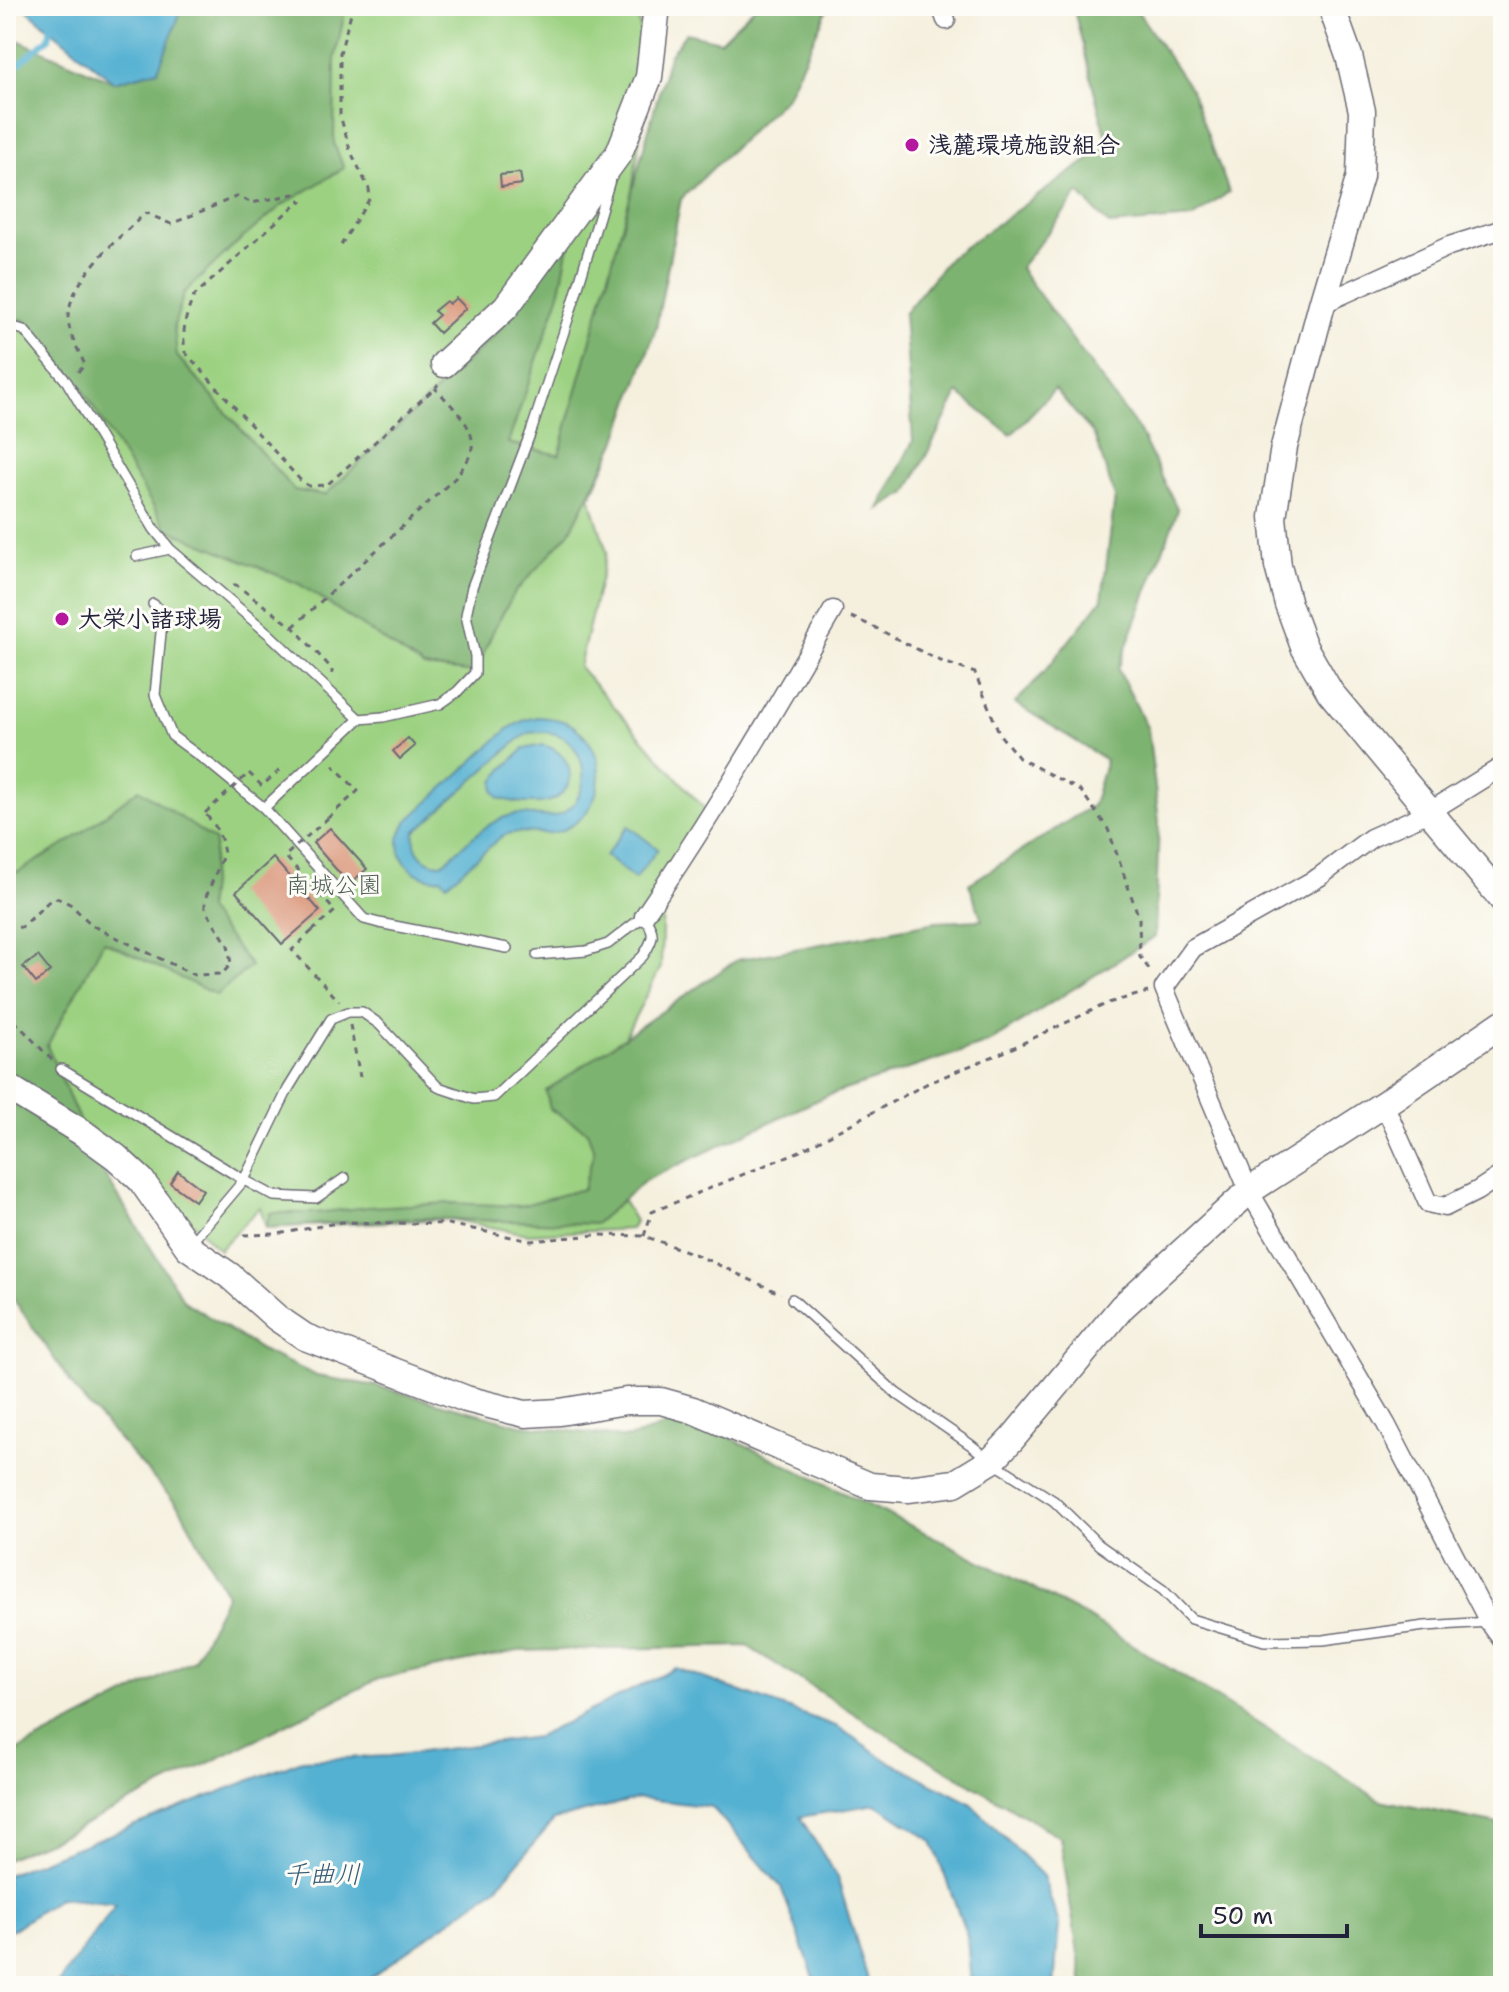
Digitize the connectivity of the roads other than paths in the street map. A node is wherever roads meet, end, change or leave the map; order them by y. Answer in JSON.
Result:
{"nodes":[{"id":1,"x":657,"y":6,"type":"edge"},
{"id":2,"x":1331,"y":6,"type":"edge"},
{"id":3,"x":619,"y":153,"type":"junction"},
{"id":4,"x":1503,"y":229,"type":"edge"},
{"id":5,"x":1322,"y":304,"type":"junction"},
{"id":6,"x":6,"y":325,"type":"edge"},
{"id":7,"x":441,"y":377,"type":"road end"},
{"id":8,"x":170,"y":549,"type":"junction"},
{"id":9,"x":137,"y":556,"type":"dead end"},
{"id":10,"x":153,"y":604,"type":"dead end"},
{"id":11,"x":833,"y":610,"type":"road end"},
{"id":12,"x":359,"y":719,"type":"junction"},
{"id":13,"x":1503,"y":766,"type":"edge"},
{"id":14,"x":264,"y":808,"type":"junction"},
{"id":15,"x":1429,"y":812,"type":"junction"},
{"id":16,"x":1503,"y":900,"type":"edge"},
{"id":17,"x":644,"y":916,"type":"junction"},
{"id":18,"x":507,"y":948,"type":"dead end"},
{"id":19,"x":537,"y":955,"type":"dead end"},
{"id":20,"x":1503,"y":1023,"type":"edge"},
{"id":21,"x":61,"y":1069,"type":"road end"},
{"id":22,"x":6,"y":1086,"type":"edge"},
{"id":23,"x":1384,"y":1104,"type":"junction"},
{"id":24,"x":1503,"y":1174,"type":"edge"},
{"id":25,"x":345,"y":1178,"type":"dead end"},
{"id":26,"x":244,"y":1180,"type":"junction"},
{"id":27,"x":1249,"y":1191,"type":"junction"},
{"id":28,"x":188,"y":1247,"type":"junction"},
{"id":29,"x":792,"y":1299,"type":"road end"},
{"id":30,"x":991,"y":1461,"type":"junction"},
{"id":31,"x":1489,"y":1622,"type":"junction"},
{"id":32,"x":1503,"y":1641,"type":"edge"}],
"edges":[{"from":1,"to":3,"type":"street"},
{"from":2,"to":5,"type":"street"},
{"from":3,"to":7,"type":"street"},
{"from":3,"to":12,"type":"lane"},
{"from":4,"to":5,"type":"street"},
{"from":5,"to":15,"type":"street"},
{"from":6,"to":8,"type":"lane"},
{"from":8,"to":9,"type":"lane"},
{"from":8,"to":12,"type":"lane"},
{"from":10,"to":14,"type":"lane"},
{"from":11,"to":17,"type":"street"},
{"from":12,"to":14,"type":"lane"},
{"from":13,"to":15,"type":"street"},
{"from":14,"to":18,"type":"lane"},
{"from":15,"to":16,"type":"street"},
{"from":15,"to":27,"type":"street"},
{"from":17,"to":19,"type":"lane"},
{"from":17,"to":26,"type":"lane"},
{"from":20,"to":23,"type":"street"},
{"from":21,"to":26,"type":"lane"},
{"from":22,"to":28,"type":"street"},
{"from":23,"to":24,"type":"street"},
{"from":23,"to":27,"type":"street"},
{"from":25,"to":26,"type":"lane"},
{"from":26,"to":28,"type":"lane"},
{"from":27,"to":30,"type":"street"},
{"from":27,"to":31,"type":"street"},
{"from":28,"to":30,"type":"street"},
{"from":29,"to":30,"type":"lane"},
{"from":30,"to":31,"type":"lane"},
{"from":31,"to":32,"type":"street"}]}
